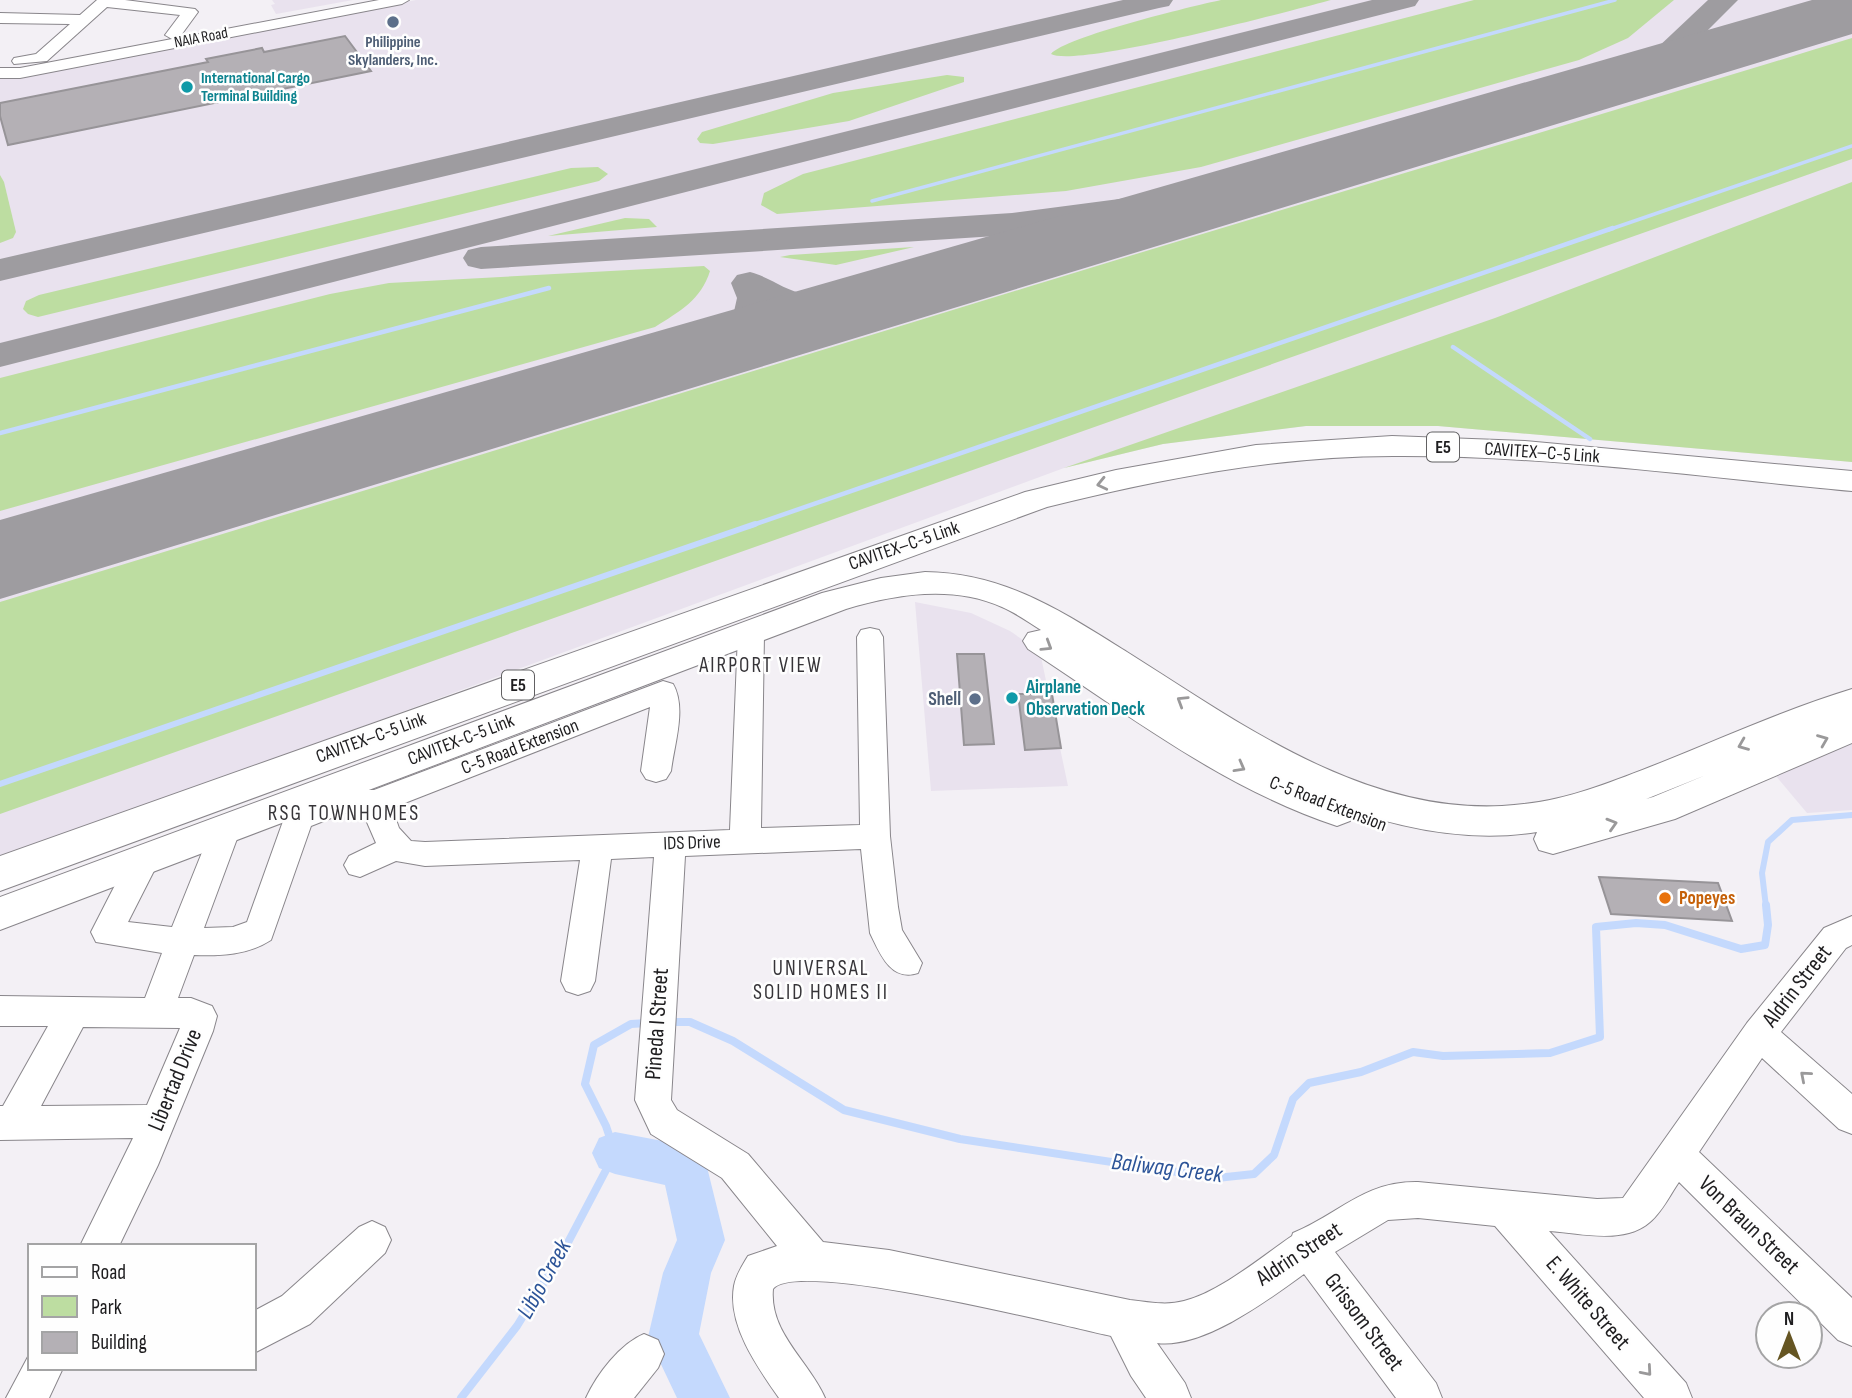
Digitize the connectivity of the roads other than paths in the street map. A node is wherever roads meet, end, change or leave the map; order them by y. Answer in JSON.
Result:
{"nodes":[{"id":1,"x":24,"y":0,"type":"edge"},
{"id":2,"x":376,"y":0,"type":"edge"},
{"id":3,"x":402,"y":0,"type":"edge"},
{"id":4,"x":105,"y":1,"type":"edge"},
{"id":5,"x":0,"y":18,"type":"edge"},
{"id":6,"x":82,"y":20,"type":"junction"},
{"id":7,"x":173,"y":35,"type":"dead end"},
{"id":8,"x":0,"y":61,"type":"edge"},
{"id":9,"x":0,"y":71,"type":"edge"},
{"id":10,"x":1852,"y":481,"type":"edge"},
{"id":11,"x":1852,"y":499,"type":"edge"},
{"id":12,"x":927,"y":581,"type":"joint"},
{"id":13,"x":751,"y":634,"type":"junction"},
{"id":14,"x":870,"y":637,"type":"dead end"},
{"id":15,"x":1852,"y":702,"type":"edge"},
{"id":16,"x":1852,"y":728,"type":"edge"},
{"id":17,"x":656,"y":771,"type":"dead end"},
{"id":18,"x":340,"y":795,"type":"junction"},
{"id":19,"x":376,"y":802,"type":"junction"},
{"id":20,"x":226,"y":828,"type":"junction"},
{"id":21,"x":875,"y":836,"type":"junction"},
{"id":22,"x":746,"y":841,"type":"junction"},
{"id":23,"x":670,"y":844,"type":"junction"},
{"id":24,"x":397,"y":847,"type":"junction"},
{"id":25,"x":597,"y":847,"type":"junction"},
{"id":26,"x":144,"y":859,"type":"junction"},
{"id":27,"x":360,"y":865,"type":"dead end"},
{"id":28,"x":0,"y":874,"type":"edge"},
{"id":29,"x":0,"y":892,"type":"edge"},
{"id":30,"x":0,"y":914,"type":"edge"},
{"id":31,"x":1849,"y":933,"type":"edge"},
{"id":32,"x":183,"y":942,"type":"junction"},
{"id":33,"x":906,"y":963,"type":"dead end"},
{"id":34,"x":578,"y":981,"type":"dead end"},
{"id":35,"x":0,"y":1011,"type":"edge"},
{"id":36,"x":74,"y":1011,"type":"junction"},
{"id":37,"x":156,"y":1012,"type":"junction"},
{"id":38,"x":1759,"y":1034,"type":"junction"},
{"id":39,"x":1852,"y":1117,"type":"edge"},
{"id":40,"x":158,"y":1121,"type":"junction"},
{"id":41,"x":6,"y":1123,"type":"edge"},
{"id":42,"x":1676,"y":1154,"type":"junction"},
{"id":43,"x":1505,"y":1209,"type":"junction"},
{"id":44,"x":372,"y":1240,"type":"dead end"},
{"id":45,"x":100,"y":1244,"type":"edge"},
{"id":46,"x":1307,"y":1247,"type":"junction"},
{"id":47,"x":814,"y":1260,"type":"junction"},
{"id":48,"x":1125,"y":1321,"type":"junction"},
{"id":49,"x":1852,"y":1326,"type":"edge"},
{"id":50,"x":256,"y":1332,"type":"edge"},
{"id":51,"x":644,"y":1354,"type":"dead end"},
{"id":52,"x":42,"y":1370,"type":"edge"},
{"id":53,"x":27,"y":1398,"type":"edge"},
{"id":54,"x":607,"y":1398,"type":"edge"},
{"id":55,"x":804,"y":1398,"type":"edge"},
{"id":56,"x":1170,"y":1398,"type":"edge"},
{"id":57,"x":1421,"y":1398,"type":"edge"},
{"id":58,"x":1671,"y":1398,"type":"edge"}],
"edges":[{"from":1,"to":5,"type":"street"},
{"from":2,"to":9,"type":"street","name":"NAIA Road"},
{"from":3,"to":9,"type":"street","name":"NAIA Road"},
{"from":4,"to":6,"type":"street"},
{"from":4,"to":7,"type":"street"},
{"from":5,"to":6,"type":"street"},
{"from":6,"to":8,"type":"street"},
{"from":10,"to":28,"type":"highway","name":"CAVITEX–C-5 Link","number":"E5","one_way":true},
{"from":11,"to":29,"type":"highway","name":"CAVITEX–C-5 Link","number":"E5"},
{"from":12,"to":13,"type":"main road","name":"CAVITEX-C-5 Link"},
{"from":15,"to":12,"type":"main road","name":"C-5 Road Extension","one_way":true},
{"from":13,"to":16,"type":"main road","name":"C-5 Road Extension","one_way":true},
{"from":13,"to":18,"type":"main road","name":"CAVITEX-C-5 Link"},
{"from":13,"to":22,"type":"street"},
{"from":14,"to":21,"type":"street"},
{"from":17,"to":19,"type":"street","name":"C-5 Road Extension"},
{"from":18,"to":19,"type":"street"},
{"from":18,"to":20,"type":"main road","name":"CAVITEX-C-5 Link"},
{"from":18,"to":32,"type":"street"},
{"from":19,"to":24,"type":"street"},
{"from":20,"to":26,"type":"main road","name":"CAVITEX-C-5 Link"},
{"from":20,"to":32,"type":"street"},
{"from":21,"to":22,"type":"street","name":"IDS Drive"},
{"from":21,"to":33,"type":"street"},
{"from":22,"to":23,"type":"street","name":"IDS Drive"},
{"from":23,"to":25,"type":"street","name":"IDS Drive"},
{"from":23,"to":47,"type":"street","name":"Pineda I Street"},
{"from":24,"to":25,"type":"street","name":"IDS Drive"},
{"from":24,"to":27,"type":"street"},
{"from":25,"to":34,"type":"street"},
{"from":26,"to":30,"type":"main road","name":"CAVITEX-C-5 Link"},
{"from":26,"to":32,"type":"street"},
{"from":31,"to":38,"type":"street","name":"Aldrin Street"},
{"from":32,"to":37,"type":"street"},
{"from":35,"to":36,"type":"street"},
{"from":36,"to":37,"type":"street"},
{"from":36,"to":41,"type":"street"},
{"from":37,"to":40,"type":"street","name":"Libertad Drive"},
{"from":39,"to":38,"type":"street","one_way":true},
{"from":38,"to":42,"type":"street","name":"Aldrin Street"},
{"from":40,"to":41,"type":"street"},
{"from":40,"to":45,"type":"street","name":"Libertad Drive"},
{"from":42,"to":43,"type":"street","name":"Aldrin Street"},
{"from":42,"to":49,"type":"street","name":"Von Braun Street"},
{"from":43,"to":46,"type":"street","name":"Aldrin Street"},
{"from":43,"to":58,"type":"street","name":"E. White Street","one_way":true},
{"from":44,"to":50,"type":"street"},
{"from":46,"to":48,"type":"street","name":"Aldrin Street"},
{"from":46,"to":57,"type":"street","name":"Grissom Street"},
{"from":47,"to":48,"type":"street","name":"Aldrin Street"},
{"from":47,"to":55,"type":"street","name":"Aldrin Street"},
{"from":48,"to":56,"type":"street"},
{"from":51,"to":54,"type":"street"},
{"from":52,"to":53,"type":"street"}]}
